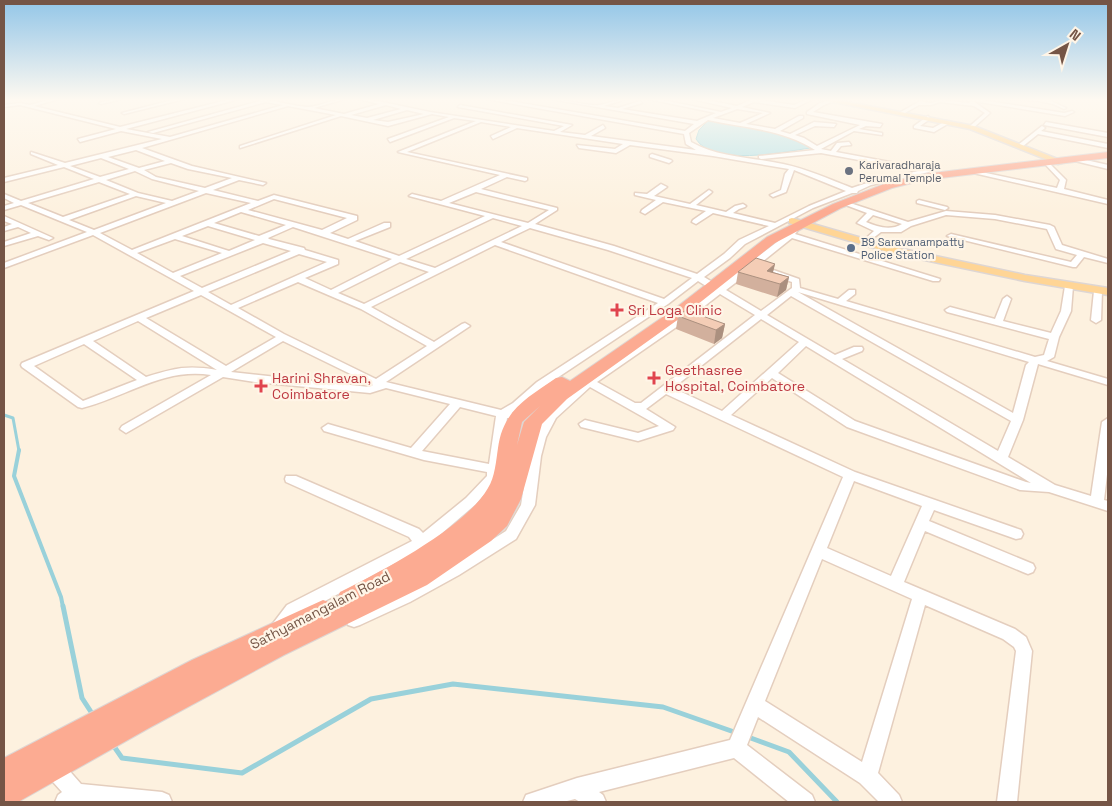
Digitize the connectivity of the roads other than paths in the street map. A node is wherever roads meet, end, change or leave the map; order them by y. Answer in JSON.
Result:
{"nodes":[{"id":1,"x":93,"y":137,"type":"edge"},
{"id":2,"x":161,"y":137,"type":"edge"},
{"id":3,"x":175,"y":137,"type":"edge"},
{"id":4,"x":276,"y":137,"type":"edge"},
{"id":5,"x":400,"y":137,"type":"edge"},
{"id":6,"x":442,"y":137,"type":"edge"},
{"id":7,"x":586,"y":137,"type":"edge"},
{"id":8,"x":620,"y":137,"type":"edge"},
{"id":9,"x":687,"y":137,"type":"edge"},
{"id":10,"x":795,"y":137,"type":"edge"},
{"id":11,"x":842,"y":137,"type":"edge"},
{"id":12,"x":997,"y":137,"type":"edge"},
{"id":13,"x":1031,"y":137,"type":"edge"},
{"id":14,"x":1060,"y":137,"type":"edge"},
{"id":15,"x":170,"y":138,"type":"junction"},
{"id":16,"x":80,"y":140,"type":"dead end"},
{"id":17,"x":390,"y":140,"type":"dead end"},
{"id":18,"x":652,"y":140,"type":"dead end"},
{"id":19,"x":614,"y":141,"type":"junction"},
{"id":20,"x":629,"y":143,"type":"junction"},
{"id":21,"x":849,"y":144,"type":"dead end"},
{"id":22,"x":644,"y":145,"type":"junction"},
{"id":23,"x":579,"y":146,"type":"dead end"},
{"id":24,"x":1020,"y":146,"type":"junction"},
{"id":25,"x":1108,"y":146,"type":"edge"},
{"id":26,"x":242,"y":147,"type":"dead end"},
{"id":27,"x":136,"y":148,"type":"junction"},
{"id":28,"x":665,"y":148,"type":"junction"},
{"id":29,"x":820,"y":150,"type":"junction"},
{"id":30,"x":634,"y":152,"type":"dead end"},
{"id":31,"x":32,"y":153,"type":"dead end"},
{"id":32,"x":832,"y":153,"type":"junction"},
{"id":33,"x":713,"y":154,"type":"junction"},
{"id":34,"x":1108,"y":154,"type":"edge"},
{"id":35,"x":101,"y":156,"type":"junction"},
{"id":36,"x":746,"y":159,"type":"junction"},
{"id":37,"x":800,"y":159,"type":"dead end"},
{"id":38,"x":870,"y":160,"type":"junction"},
{"id":39,"x":1077,"y":160,"type":"junction"},
{"id":40,"x":172,"y":161,"type":"junction"},
{"id":41,"x":669,"y":161,"type":"dead end"},
{"id":42,"x":1054,"y":162,"type":"junction"},
{"id":43,"x":64,"y":165,"type":"junction"},
{"id":44,"x":218,"y":167,"type":"dead end"},
{"id":45,"x":789,"y":167,"type":"junction"},
{"id":46,"x":862,"y":168,"type":"dead end"},
{"id":47,"x":1108,"y":168,"type":"edge"},
{"id":48,"x":137,"y":170,"type":"junction"},
{"id":49,"x":206,"y":172,"type":"junction"},
{"id":50,"x":931,"y":172,"type":"junction"},
{"id":51,"x":972,"y":172,"type":"junction"},
{"id":52,"x":247,"y":175,"type":"dead end"},
{"id":53,"x":506,"y":175,"type":"junction"},
{"id":54,"x":239,"y":178,"type":"junction"},
{"id":55,"x":525,"y":179,"type":"dead end"},
{"id":56,"x":4,"y":180,"type":"edge"},
{"id":57,"x":100,"y":180,"type":"junction"},
{"id":58,"x":263,"y":183,"type":"dead end"},
{"id":59,"x":662,"y":186,"type":"dead end"},
{"id":60,"x":207,"y":190,"type":"junction"},
{"id":61,"x":475,"y":190,"type":"junction"},
{"id":62,"x":1060,"y":190,"type":"junction"},
{"id":63,"x":709,"y":192,"type":"dead end"},
{"id":64,"x":136,"y":194,"type":"junction"},
{"id":65,"x":637,"y":194,"type":"dead end"},
{"id":66,"x":773,"y":195,"type":"dead end"},
{"id":67,"x":4,"y":196,"type":"edge"},
{"id":68,"x":412,"y":196,"type":"dead end"},
{"id":69,"x":852,"y":196,"type":"junction"},
{"id":70,"x":648,"y":197,"type":"junction"},
{"id":71,"x":661,"y":200,"type":"junction"},
{"id":72,"x":919,"y":202,"type":"dead end"},
{"id":73,"x":1108,"y":202,"type":"edge"},
{"id":74,"x":20,"y":203,"type":"junction"},
{"id":75,"x":174,"y":203,"type":"junction"},
{"id":76,"x":258,"y":203,"type":"junction"},
{"id":77,"x":443,"y":203,"type":"junction"},
{"id":78,"x":691,"y":206,"type":"junction"},
{"id":79,"x":743,"y":206,"type":"dead end"},
{"id":80,"x":4,"y":208,"type":"edge"},
{"id":81,"x":945,"y":209,"type":"junction"},
{"id":82,"x":241,"y":210,"type":"junction"},
{"id":83,"x":711,"y":211,"type":"junction"},
{"id":84,"x":645,"y":212,"type":"dead end"},
{"id":85,"x":871,"y":212,"type":"junction"},
{"id":86,"x":728,"y":214,"type":"junction"},
{"id":87,"x":494,"y":215,"type":"junction"},
{"id":88,"x":4,"y":218,"type":"edge"},
{"id":89,"x":62,"y":220,"type":"junction"},
{"id":90,"x":696,"y":222,"type":"dead end"},
{"id":91,"x":208,"y":223,"type":"junction"},
{"id":92,"x":18,"y":224,"type":"junction"},
{"id":93,"x":294,"y":224,"type":"junction"},
{"id":94,"x":908,"y":224,"type":"junction"},
{"id":95,"x":387,"y":225,"type":"dead end"},
{"id":96,"x":529,"y":225,"type":"junction"},
{"id":97,"x":794,"y":225,"type":"junction"},
{"id":98,"x":4,"y":229,"type":"edge"},
{"id":99,"x":879,"y":230,"type":"junction"},
{"id":100,"x":95,"y":232,"type":"junction"},
{"id":101,"x":39,"y":233,"type":"junction"},
{"id":102,"x":323,"y":233,"type":"junction"},
{"id":103,"x":174,"y":236,"type":"junction"},
{"id":104,"x":951,"y":236,"type":"dead end"},
{"id":105,"x":49,"y":238,"type":"dead end"},
{"id":106,"x":263,"y":239,"type":"junction"},
{"id":107,"x":868,"y":240,"type":"junction"},
{"id":108,"x":350,"y":241,"type":"junction"},
{"id":109,"x":493,"y":242,"type":"junction"},
{"id":110,"x":4,"y":244,"type":"edge"},
{"id":111,"x":301,"y":250,"type":"junction"},
{"id":112,"x":904,"y":252,"type":"junction"},
{"id":113,"x":131,"y":253,"type":"junction"},
{"id":114,"x":229,"y":253,"type":"junction"},
{"id":115,"x":1083,"y":254,"type":"junction"},
{"id":116,"x":399,"y":258,"type":"junction"},
{"id":117,"x":1108,"y":261,"type":"edge"},
{"id":118,"x":751,"y":265,"type":"junction"},
{"id":119,"x":4,"y":266,"type":"edge"},
{"id":120,"x":435,"y":271,"type":"junction"},
{"id":121,"x":173,"y":276,"type":"junction"},
{"id":122,"x":297,"y":278,"type":"junction"},
{"id":123,"x":936,"y":279,"type":"dead end"},
{"id":124,"x":709,"y":284,"type":"junction"},
{"id":125,"x":1069,"y":286,"type":"junction"},
{"id":126,"x":794,"y":290,"type":"junction"},
{"id":127,"x":201,"y":292,"type":"junction"},
{"id":128,"x":852,"y":292,"type":"dead end"},
{"id":129,"x":1103,"y":292,"type":"edge"},
{"id":130,"x":331,"y":293,"type":"junction"},
{"id":131,"x":1007,"y":299,"type":"dead end"},
{"id":132,"x":665,"y":302,"type":"junction"},
{"id":133,"x":840,"y":302,"type":"junction"},
{"id":134,"x":364,"y":307,"type":"junction"},
{"id":135,"x":231,"y":308,"type":"junction"},
{"id":136,"x":950,"y":310,"type":"dead end"},
{"id":137,"x":761,"y":314,"type":"junction"},
{"id":138,"x":139,"y":318,"type":"junction"},
{"id":139,"x":1096,"y":320,"type":"dead end"},
{"id":140,"x":998,"y":322,"type":"junction"},
{"id":141,"x":464,"y":326,"type":"dead end"},
{"id":142,"x":1054,"y":337,"type":"junction"},
{"id":143,"x":283,"y":338,"type":"junction"},
{"id":144,"x":85,"y":340,"type":"junction"},
{"id":145,"x":806,"y":341,"type":"junction"},
{"id":146,"x":434,"y":346,"type":"junction"},
{"id":147,"x":858,"y":349,"type":"dead end"},
{"id":148,"x":836,"y":358,"type":"junction"},
{"id":149,"x":1036,"y":360,"type":"junction"},
{"id":150,"x":223,"y":371,"type":"junction"},
{"id":151,"x":771,"y":373,"type":"junction"},
{"id":152,"x":145,"y":381,"type":"junction"},
{"id":153,"x":589,"y":382,"type":"junction"},
{"id":154,"x":1108,"y":382,"type":"edge"},
{"id":155,"x":381,"y":384,"type":"junction"},
{"id":156,"x":666,"y":389,"type":"junction"},
{"id":157,"x":457,"y":402,"type":"junction"},
{"id":158,"x":634,"y":406,"type":"junction"},
{"id":159,"x":724,"y":416,"type":"junction"},
{"id":160,"x":518,"y":418,"type":"junction"},
{"id":161,"x":1017,"y":420,"type":"junction"},
{"id":162,"x":585,"y":424,"type":"dead end"},
{"id":163,"x":1108,"y":424,"type":"edge"},
{"id":164,"x":328,"y":428,"type":"dead end"},
{"id":165,"x":126,"y":429,"type":"dead end"},
{"id":166,"x":414,"y":453,"type":"junction"},
{"id":167,"x":1001,"y":458,"type":"junction"},
{"id":168,"x":494,"y":469,"type":"junction"},
{"id":169,"x":850,"y":475,"type":"junction"},
{"id":170,"x":291,"y":478,"type":"dead end"},
{"id":171,"x":1050,"y":488,"type":"junction"},
{"id":172,"x":930,"y":503,"type":"junction"},
{"id":173,"x":1103,"y":504,"type":"edge"},
{"id":174,"x":922,"y":523,"type":"junction"},
{"id":175,"x":1016,"y":534,"type":"dead end"},
{"id":176,"x":422,"y":542,"type":"junction"},
{"id":177,"x":818,"y":551,"type":"junction"},
{"id":178,"x":1028,"y":568,"type":"dead end"},
{"id":179,"x":895,"y":585,"type":"junction"},
{"id":180,"x":920,"y":596,"type":"junction"},
{"id":181,"x":274,"y":640,"type":"junction"},
{"id":182,"x":754,"y":705,"type":"junction"},
{"id":183,"x":736,"y":747,"type":"junction"},
{"id":184,"x":64,"y":751,"type":"junction"},
{"id":185,"x":4,"y":774,"type":"edge"},
{"id":186,"x":867,"y":776,"type":"junction"},
{"id":187,"x":576,"y":788,"type":"junction"},
{"id":188,"x":4,"y":793,"type":"edge"},
{"id":189,"x":71,"y":798,"type":"edge"},
{"id":190,"x":162,"y":802,"type":"edge"},
{"id":191,"x":533,"y":802,"type":"edge"},
{"id":192,"x":596,"y":802,"type":"edge"},
{"id":193,"x":805,"y":802,"type":"edge"},
{"id":194,"x":892,"y":802,"type":"edge"},
{"id":195,"x":1007,"y":802,"type":"edge"}],
"edges":[{"from":1,"to":16,"type":"street"},
{"from":2,"to":15,"type":"street"},
{"from":3,"to":15,"type":"street"},
{"from":4,"to":26,"type":"street"},
{"from":5,"to":17,"type":"street"},
{"from":6,"to":53,"type":"street"},
{"from":7,"to":19,"type":"street"},
{"from":8,"to":19,"type":"street"},
{"from":9,"to":33,"type":"street"},
{"from":10,"to":29,"type":"street"},
{"from":11,"to":29,"type":"street"},
{"from":12,"to":24,"type":"main road"},
{"from":13,"to":24,"type":"street"},
{"from":14,"to":25,"type":"street"},
{"from":15,"to":27,"type":"street"},
{"from":18,"to":22,"type":"street"},
{"from":19,"to":20,"type":"street"},
{"from":20,"to":22,"type":"street"},
{"from":20,"to":23,"type":"street"},
{"from":21,"to":32,"type":"street"},
{"from":22,"to":28,"type":"street"},
{"from":22,"to":30,"type":"street"},
{"from":24,"to":42,"type":"main road"},
{"from":27,"to":35,"type":"street"},
{"from":27,"to":40,"type":"street"},
{"from":28,"to":33,"type":"street"},
{"from":28,"to":41,"type":"street"},
{"from":29,"to":32,"type":"street"},
{"from":29,"to":36,"type":"street"},
{"from":31,"to":43,"type":"street"},
{"from":32,"to":38,"type":"street"},
{"from":33,"to":36,"type":"street"},
{"from":34,"to":39,"type":"highway"},
{"from":34,"to":42,"type":"highway","name":"Sathyamangalam Road"},
{"from":35,"to":43,"type":"street"},
{"from":35,"to":48,"type":"street"},
{"from":36,"to":45,"type":"street"},
{"from":37,"to":45,"type":"street"},
{"from":38,"to":46,"type":"street"},
{"from":38,"to":50,"type":"street"},
{"from":39,"to":42,"type":"highway"},
{"from":39,"to":47,"type":"street"},
{"from":40,"to":48,"type":"street"},
{"from":40,"to":49,"type":"street"},
{"from":42,"to":50,"type":"highway","name":"Sathyamangalam Road"},
{"from":42,"to":51,"type":"highway"},
{"from":42,"to":62,"type":"street"},
{"from":43,"to":56,"type":"street"},
{"from":43,"to":57,"type":"street"},
{"from":44,"to":49,"type":"street"},
{"from":45,"to":66,"type":"street"},
{"from":45,"to":69,"type":"street"},
{"from":48,"to":57,"type":"street"},
{"from":48,"to":60,"type":"street"},
{"from":49,"to":54,"type":"street"},
{"from":50,"to":69,"type":"highway","name":"Sathyamangalam Road"},
{"from":51,"to":62,"type":"street"},
{"from":51,"to":69,"type":"highway"},
{"from":52,"to":54,"type":"street"},
{"from":53,"to":55,"type":"street"},
{"from":53,"to":61,"type":"street"},
{"from":54,"to":58,"type":"street"},
{"from":54,"to":60,"type":"street"},
{"from":57,"to":64,"type":"street"},
{"from":57,"to":74,"type":"street"},
{"from":59,"to":70,"type":"street"},
{"from":60,"to":75,"type":"street"},
{"from":60,"to":76,"type":"street"},
{"from":61,"to":77,"type":"street"},
{"from":61,"to":96,"type":"street"},
{"from":62,"to":73,"type":"street"},
{"from":63,"to":78,"type":"street"},
{"from":64,"to":75,"type":"street"},
{"from":64,"to":89,"type":"street"},
{"from":65,"to":70,"type":"street"},
{"from":67,"to":74,"type":"street"},
{"from":68,"to":77,"type":"street"},
{"from":69,"to":85,"type":"street"},
{"from":69,"to":97,"type":"highway","name":"Sathyamangalam Road"},
{"from":70,"to":71,"type":"street"},
{"from":71,"to":78,"type":"street"},
{"from":71,"to":84,"type":"street"},
{"from":72,"to":81,"type":"street"},
{"from":74,"to":80,"type":"street"},
{"from":74,"to":89,"type":"street"},
{"from":75,"to":100,"type":"street"},
{"from":76,"to":82,"type":"street"},
{"from":76,"to":102,"type":"street"},
{"from":77,"to":87,"type":"street"},
{"from":78,"to":83,"type":"street"},
{"from":79,"to":86,"type":"street"},
{"from":81,"to":94,"type":"street"},
{"from":81,"to":115,"type":"street"},
{"from":82,"to":91,"type":"street"},
{"from":82,"to":93,"type":"street"},
{"from":83,"to":86,"type":"street"},
{"from":83,"to":90,"type":"street"},
{"from":85,"to":94,"type":"street"},
{"from":85,"to":99,"type":"street"},
{"from":86,"to":97,"type":"street"},
{"from":87,"to":96,"type":"street"},
{"from":87,"to":116,"type":"street"},
{"from":88,"to":92,"type":"street"},
{"from":89,"to":100,"type":"street"},
{"from":91,"to":103,"type":"street"},
{"from":91,"to":106,"type":"street"},
{"from":92,"to":98,"type":"street"},
{"from":92,"to":101,"type":"street"},
{"from":93,"to":102,"type":"street"},
{"from":93,"to":106,"type":"street"},
{"from":94,"to":99,"type":"street"},
{"from":95,"to":108,"type":"street"},
{"from":96,"to":109,"type":"street"},
{"from":96,"to":124,"type":"street"},
{"from":97,"to":107,"type":"main road"},
{"from":97,"to":112,"type":"main road"},
{"from":97,"to":118,"type":"street"},
{"from":97,"to":123,"type":"street"},
{"from":97,"to":124,"type":"highway","name":"Sathyamangalam Road"},
{"from":99,"to":107,"type":"street"},
{"from":100,"to":113,"type":"street"},
{"from":100,"to":119,"type":"street"},
{"from":101,"to":105,"type":"street"},
{"from":101,"to":110,"type":"street"},
{"from":102,"to":108,"type":"street"},
{"from":103,"to":113,"type":"street"},
{"from":103,"to":114,"type":"street"},
{"from":104,"to":115,"type":"street"},
{"from":106,"to":111,"type":"street"},
{"from":106,"to":114,"type":"street"},
{"from":107,"to":112,"type":"main road"},
{"from":108,"to":116,"type":"street"},
{"from":109,"to":120,"type":"street"},
{"from":109,"to":132,"type":"street"},
{"from":111,"to":122,"type":"street"},
{"from":111,"to":127,"type":"street"},
{"from":112,"to":125,"type":"main road"},
{"from":113,"to":121,"type":"street"},
{"from":114,"to":121,"type":"street"},
{"from":115,"to":117,"type":"street"},
{"from":116,"to":120,"type":"street"},
{"from":116,"to":130,"type":"street"},
{"from":118,"to":124,"type":"street"},
{"from":118,"to":126,"type":"street"},
{"from":120,"to":134,"type":"street"},
{"from":121,"to":127,"type":"street"},
{"from":122,"to":130,"type":"street"},
{"from":122,"to":135,"type":"street"},
{"from":124,"to":132,"type":"street"},
{"from":124,"to":137,"type":"street"},
{"from":124,"to":153,"type":"street"},
{"from":124,"to":160,"type":"highway","name":"Sathyamangalam Road"},
{"from":125,"to":129,"type":"main road"},
{"from":125,"to":142,"type":"street"},
{"from":126,"to":133,"type":"street"},
{"from":126,"to":137,"type":"street"},
{"from":126,"to":161,"type":"street"},
{"from":127,"to":135,"type":"street"},
{"from":127,"to":138,"type":"street"},
{"from":128,"to":133,"type":"street"},
{"from":129,"to":139,"type":"street"},
{"from":130,"to":134,"type":"street"},
{"from":131,"to":140,"type":"street"},
{"from":132,"to":160,"type":"street"},
{"from":133,"to":149,"type":"street"},
{"from":134,"to":146,"type":"street"},
{"from":135,"to":143,"type":"street"},
{"from":136,"to":140,"type":"street"},
{"from":137,"to":145,"type":"street"},
{"from":137,"to":156,"type":"street"},
{"from":138,"to":144,"type":"street"},
{"from":138,"to":150,"type":"street"},
{"from":140,"to":142,"type":"street"},
{"from":141,"to":146,"type":"street"},
{"from":142,"to":149,"type":"street"},
{"from":143,"to":150,"type":"street"},
{"from":143,"to":155,"type":"street"},
{"from":144,"to":152,"type":"street"},
{"from":144,"to":152,"type":"street"},
{"from":145,"to":148,"type":"street"},
{"from":145,"to":151,"type":"street"},
{"from":146,"to":155,"type":"street"},
{"from":147,"to":148,"type":"street"},
{"from":148,"to":167,"type":"street"},
{"from":149,"to":154,"type":"street"},
{"from":149,"to":161,"type":"street"},
{"from":150,"to":152,"type":"street"},
{"from":150,"to":155,"type":"street"},
{"from":150,"to":165,"type":"street"},
{"from":151,"to":159,"type":"street"},
{"from":151,"to":171,"type":"street"},
{"from":153,"to":158,"type":"street"},
{"from":153,"to":181,"type":"street"},
{"from":155,"to":157,"type":"street"},
{"from":156,"to":158,"type":"street"},
{"from":156,"to":159,"type":"street"},
{"from":157,"to":160,"type":"street"},
{"from":157,"to":166,"type":"street"},
{"from":158,"to":162,"type":"street"},
{"from":159,"to":169,"type":"street"},
{"from":160,"to":168,"type":"street"},
{"from":160,"to":181,"type":"highway","name":"Sathyamangalam Road"},
{"from":161,"to":167,"type":"street"},
{"from":163,"to":173,"type":"street"},
{"from":164,"to":166,"type":"street"},
{"from":166,"to":168,"type":"street"},
{"from":167,"to":171,"type":"street"},
{"from":168,"to":176,"type":"street"},
{"from":169,"to":172,"type":"street"},
{"from":169,"to":177,"type":"street"},
{"from":170,"to":176,"type":"street"},
{"from":171,"to":173,"type":"street"},
{"from":172,"to":174,"type":"street"},
{"from":172,"to":175,"type":"street"},
{"from":174,"to":178,"type":"street"},
{"from":174,"to":179,"type":"street"},
{"from":176,"to":181,"type":"street"},
{"from":177,"to":179,"type":"street"},
{"from":177,"to":182,"type":"street"},
{"from":179,"to":180,"type":"street"},
{"from":180,"to":186,"type":"street"},
{"from":180,"to":195,"type":"street"},
{"from":181,"to":184,"type":"highway","name":"Sathyamangalam Road"},
{"from":182,"to":183,"type":"street"},
{"from":182,"to":186,"type":"street"},
{"from":183,"to":187,"type":"street"},
{"from":183,"to":193,"type":"street"},
{"from":184,"to":185,"type":"highway"},
{"from":184,"to":188,"type":"highway"},
{"from":184,"to":189,"type":"street"},
{"from":186,"to":194,"type":"street"},
{"from":187,"to":191,"type":"street"},
{"from":187,"to":192,"type":"street"},
{"from":189,"to":190,"type":"street"}]}
